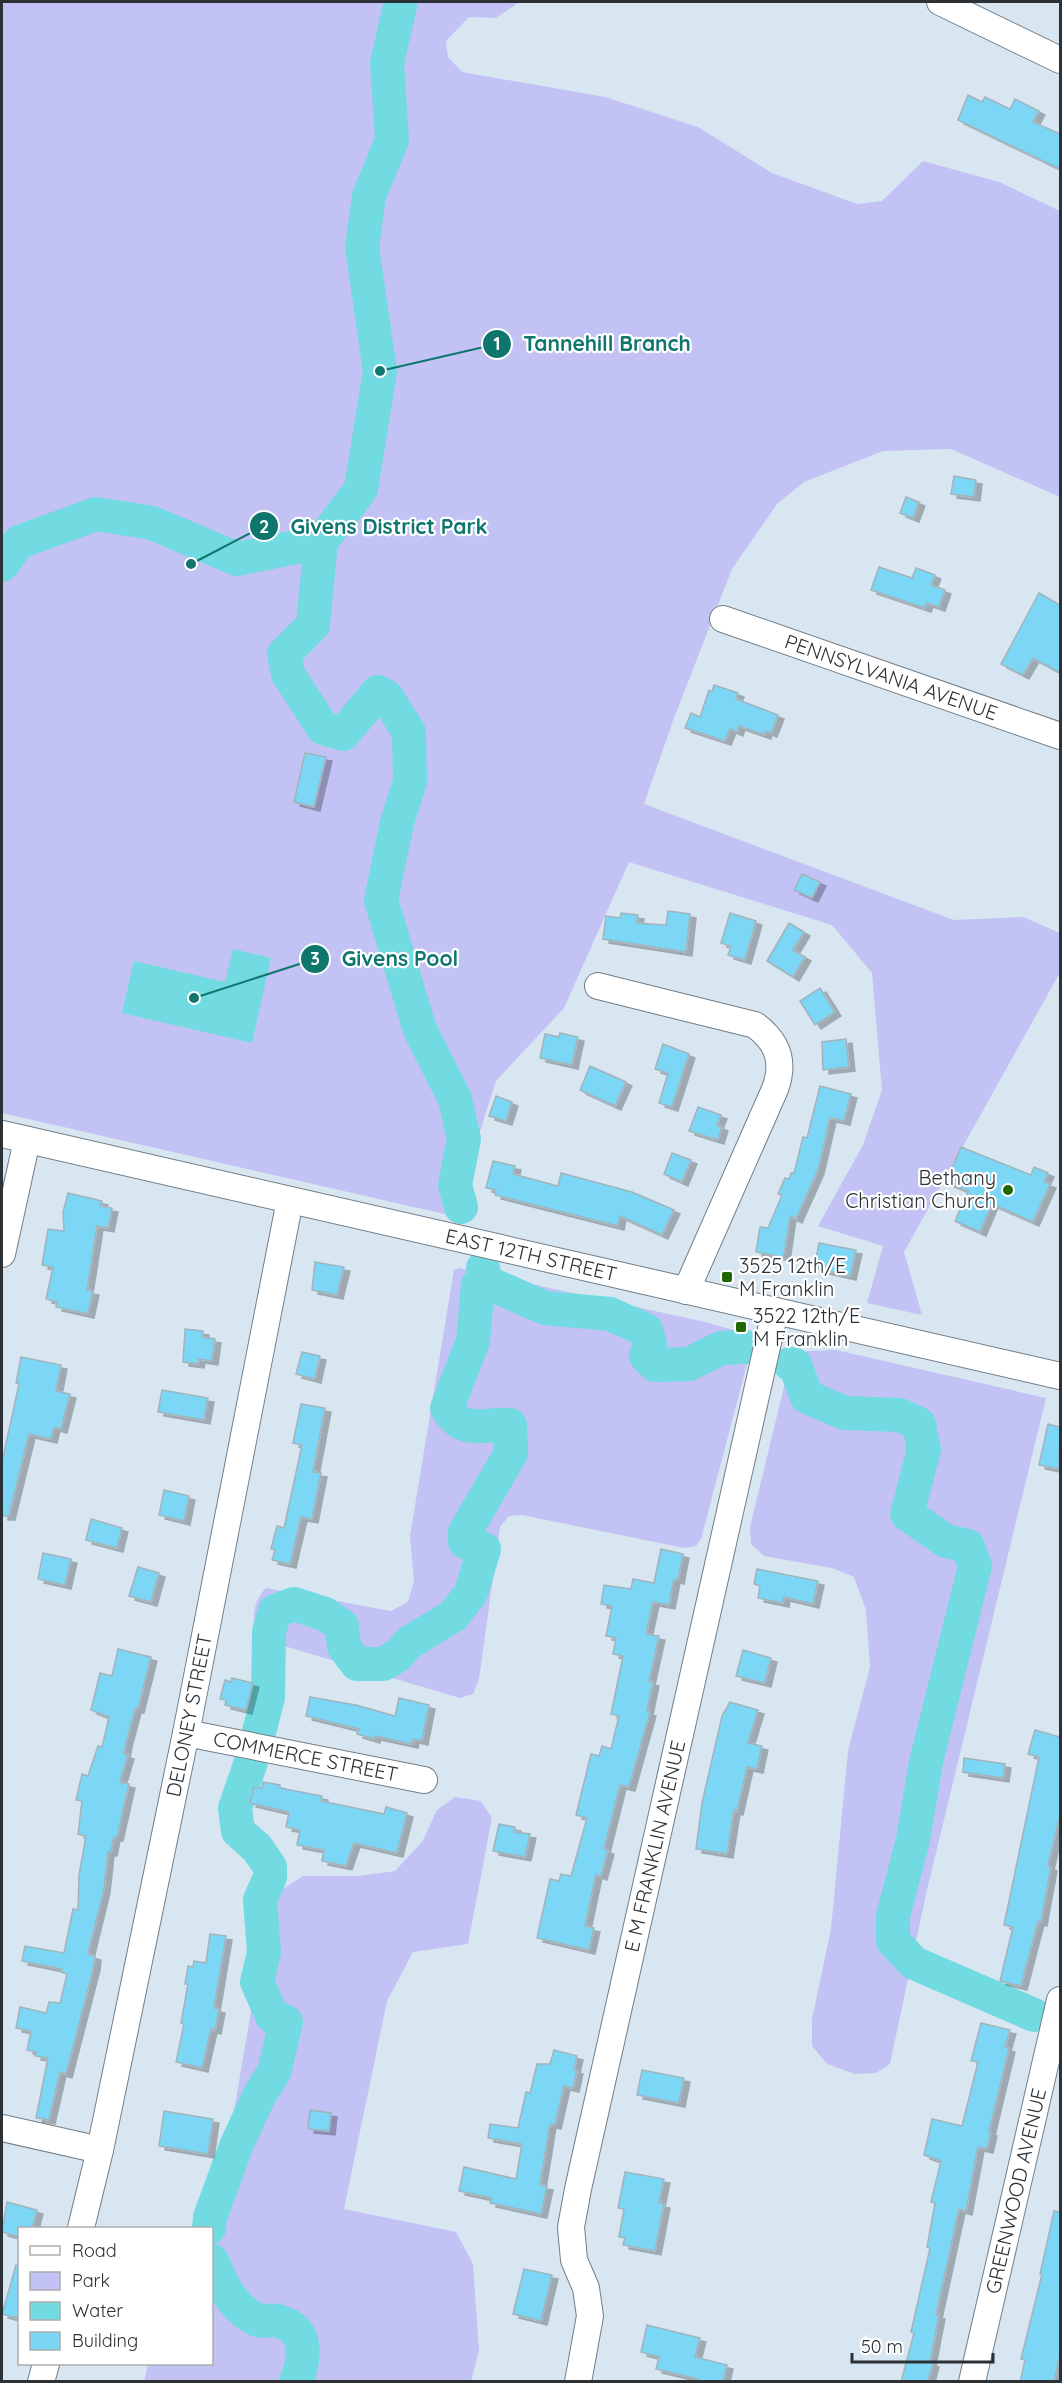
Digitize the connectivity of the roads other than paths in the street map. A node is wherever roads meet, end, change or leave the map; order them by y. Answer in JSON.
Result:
{"nodes":[{"id":1,"x":940,"y":2,"type":"edge"},
{"id":2,"x":1060,"y":60,"type":"edge"},
{"id":3,"x":723,"y":619,"type":"dead end"},
{"id":4,"x":1060,"y":736,"type":"edge"},
{"id":5,"x":598,"y":986,"type":"dead end"},
{"id":6,"x":2,"y":1134,"type":"edge"},
{"id":7,"x":27,"y":1140,"type":"junction"},
{"id":8,"x":290,"y":1200,"type":"junction"},
{"id":9,"x":2,"y":1254,"type":"edge"},
{"id":10,"x":686,"y":1291,"type":"junction"},
{"id":11,"x":775,"y":1311,"type":"junction"},
{"id":12,"x":1060,"y":1376,"type":"edge"},
{"id":13,"x":186,"y":1733,"type":"junction"},
{"id":14,"x":424,"y":1780,"type":"dead end"},
{"id":15,"x":1060,"y":2000,"type":"edge"},
{"id":16,"x":2,"y":2127,"type":"edge"},
{"id":17,"x":100,"y":2150,"type":"junction"},
{"id":18,"x":81,"y":2227,"type":"edge"},
{"id":19,"x":46,"y":2365,"type":"edge"},
{"id":20,"x":42,"y":2382,"type":"edge"},
{"id":21,"x":578,"y":2382,"type":"edge"},
{"id":22,"x":972,"y":2382,"type":"edge"}],
"edges":[{"from":1,"to":2,"type":"street"},
{"from":3,"to":4,"type":"street","name":"PENNSYLVANIA AVENUE"},
{"from":5,"to":10,"type":"street"},
{"from":6,"to":7,"type":"street","name":"EAST 12TH STREET"},
{"from":7,"to":8,"type":"street","name":"EAST 12TH STREET"},
{"from":7,"to":9,"type":"street"},
{"from":8,"to":10,"type":"street","name":"EAST 12TH STREET"},
{"from":8,"to":13,"type":"street","name":"DELONEY STREET"},
{"from":10,"to":11,"type":"street","name":"EAST 12TH STREET"},
{"from":11,"to":12,"type":"street","name":"EAST 12TH STREET"},
{"from":11,"to":21,"type":"street","name":"E M FRANKLIN AVENUE"},
{"from":13,"to":14,"type":"street","name":"COMMERCE STREET"},
{"from":13,"to":17,"type":"street","name":"DELONEY STREET"},
{"from":15,"to":22,"type":"street","name":"GREENWOOD AVENUE"},
{"from":16,"to":17,"type":"street"},
{"from":17,"to":18,"type":"street","name":"DELONEY STREET"},
{"from":19,"to":20,"type":"street"}]}
